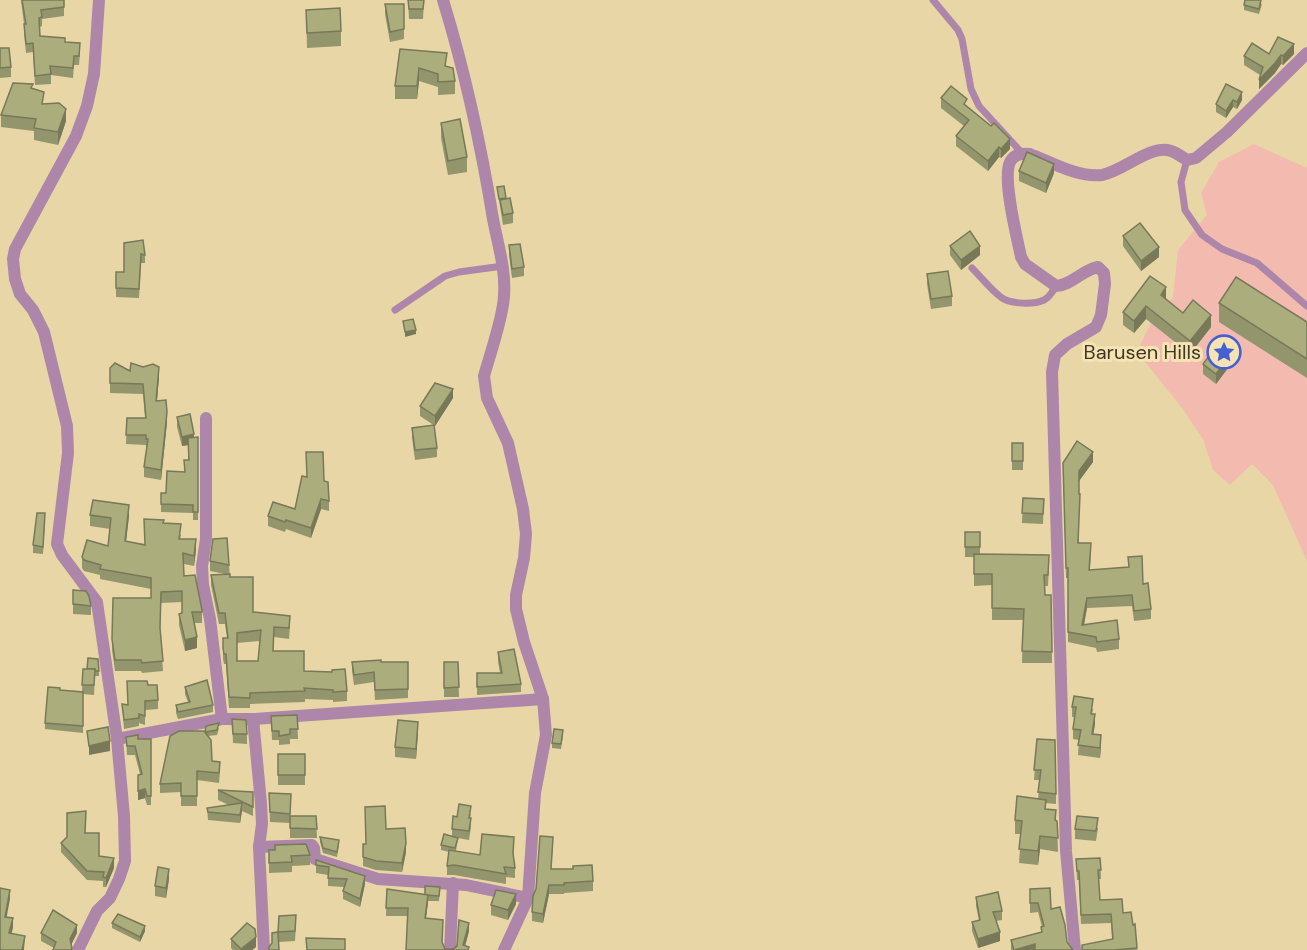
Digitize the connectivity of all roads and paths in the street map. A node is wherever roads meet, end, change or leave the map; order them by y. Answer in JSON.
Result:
{"nodes":[{"id":1,"x":99,"y":0,"type":"edge"},
{"id":2,"x":443,"y":0,"type":"edge"},
{"id":3,"x":933,"y":0,"type":"edge"},
{"id":4,"x":1307,"y":53,"type":"edge"},
{"id":5,"x":1022,"y":153,"type":"junction"},
{"id":6,"x":1187,"y":160,"type":"junction"},
{"id":7,"x":503,"y":266,"type":"junction"},
{"id":8,"x":972,"y":268,"type":"dead end"},
{"id":9,"x":1056,"y":286,"type":"junction"},
{"id":10,"x":1307,"y":306,"type":"edge"},
{"id":11,"x":395,"y":310,"type":"dead end"},
{"id":12,"x":206,"y":418,"type":"dead end"},
{"id":13,"x":543,"y":699,"type":"junction"},
{"id":14,"x":222,"y":719,"type":"junction"},
{"id":15,"x":254,"y":719,"type":"junction"},
{"id":16,"x":117,"y":738,"type":"junction"},
{"id":17,"x":258,"y":847,"type":"junction"},
{"id":18,"x":453,"y":883,"type":"junction"},
{"id":19,"x":528,"y":898,"type":"junction"},
{"id":20,"x":78,"y":950,"type":"edge"},
{"id":21,"x":264,"y":950,"type":"edge"},
{"id":22,"x":450,"y":950,"type":"edge"},
{"id":23,"x":504,"y":950,"type":"edge"},
{"id":24,"x":1075,"y":950,"type":"edge"}],
"edges":[{"from":1,"to":16,"type":"street"},
{"from":2,"to":7,"type":"street"},
{"from":3,"to":5,"type":"lane"},
{"from":4,"to":6,"type":"street"},
{"from":5,"to":6,"type":"street"},
{"from":5,"to":9,"type":"street"},
{"from":6,"to":10,"type":"lane"},
{"from":7,"to":11,"type":"lane"},
{"from":7,"to":13,"type":"street"},
{"from":8,"to":9,"type":"lane"},
{"from":9,"to":24,"type":"street"},
{"from":12,"to":14,"type":"street"},
{"from":13,"to":15,"type":"street"},
{"from":13,"to":19,"type":"street"},
{"from":14,"to":15,"type":"street"},
{"from":14,"to":16,"type":"street"},
{"from":15,"to":17,"type":"street"},
{"from":16,"to":20,"type":"street"},
{"from":17,"to":18,"type":"street"},
{"from":17,"to":21,"type":"street"},
{"from":18,"to":19,"type":"street"},
{"from":18,"to":22,"type":"street"},
{"from":19,"to":23,"type":"street"}]}
